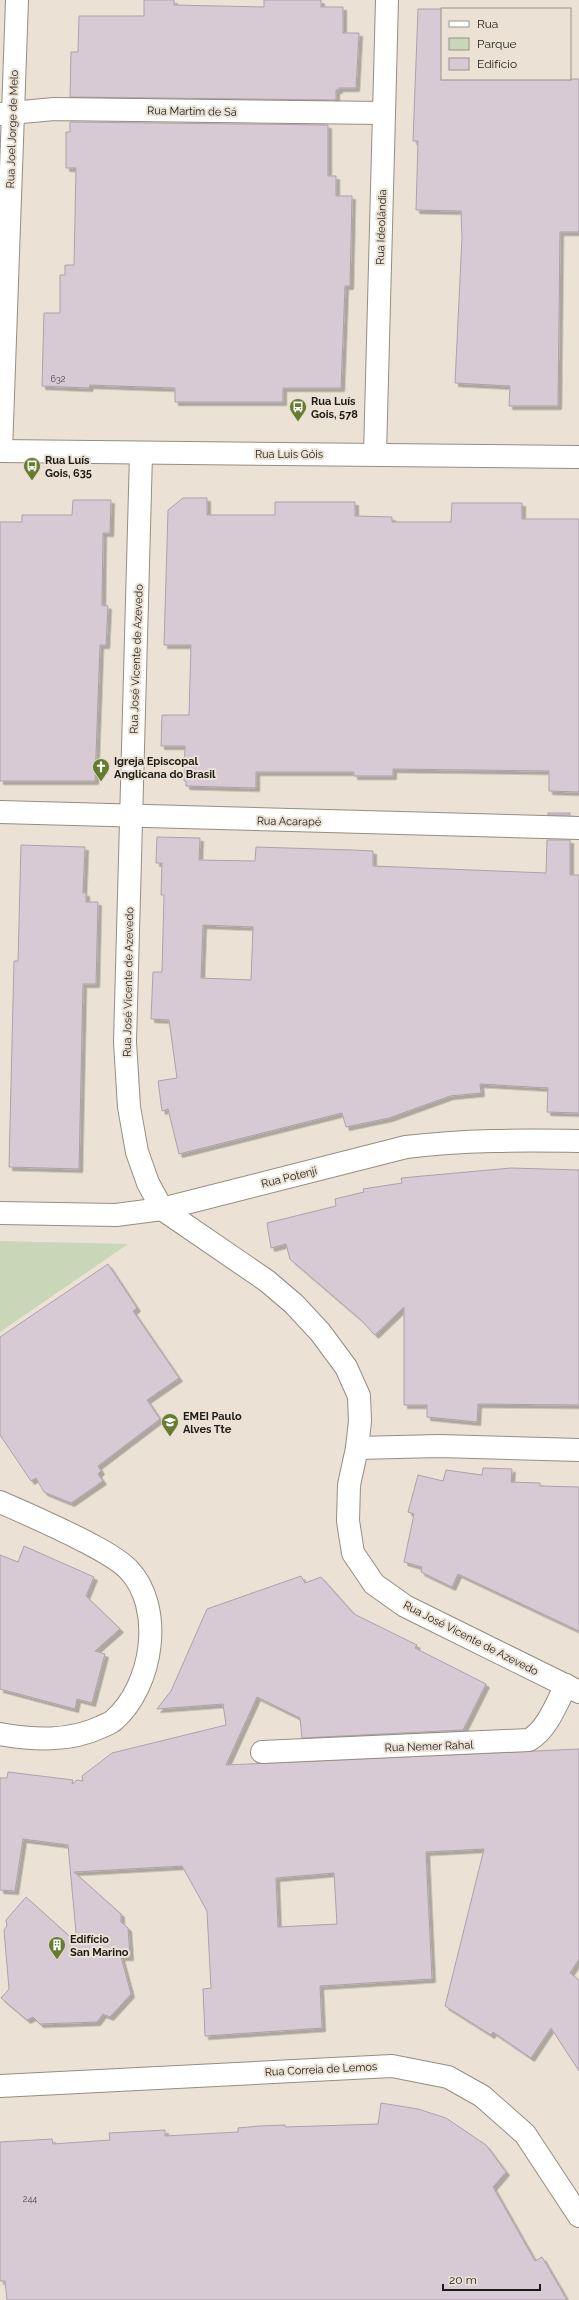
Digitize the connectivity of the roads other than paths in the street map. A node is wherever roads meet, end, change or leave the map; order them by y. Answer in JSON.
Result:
{"nodes":[{"id":1,"x":17,"y":0,"type":"edge"},
{"id":2,"x":387,"y":0,"type":"edge"},
{"id":3,"x":384,"y":113,"type":"junction"},
{"id":4,"x":6,"y":114,"type":"edge"},
{"id":5,"x":0,"y":451,"type":"edge"},
{"id":6,"x":142,"y":454,"type":"junction"},
{"id":7,"x":375,"y":454,"type":"junction"},
{"id":8,"x":579,"y":457,"type":"edge"},
{"id":9,"x":0,"y":812,"type":"edge"},
{"id":10,"x":132,"y":816,"type":"junction"},
{"id":11,"x":579,"y":828,"type":"edge"},
{"id":12,"x":579,"y":1141,"type":"edge"},
{"id":13,"x":162,"y":1209,"type":"junction"},
{"id":14,"x":0,"y":1213,"type":"edge"},
{"id":15,"x":357,"y":1448,"type":"junction"},
{"id":16,"x":579,"y":1450,"type":"edge"},
{"id":17,"x":0,"y":1502,"type":"edge"},
{"id":18,"x":573,"y":1688,"type":"edge"},
{"id":19,"x":0,"y":1734,"type":"edge"},
{"id":20,"x":262,"y":1752,"type":"dead end"},
{"id":21,"x":0,"y":2086,"type":"edge"},
{"id":22,"x":579,"y":2216,"type":"edge"}],
"edges":[{"from":1,"to":4,"type":"street","name":"Rua Joel Jorge de Melo"},
{"from":2,"to":3,"type":"street","name":"Rua Ideolândia"},
{"from":3,"to":4,"type":"street","name":"Rua Martim de Sá"},
{"from":3,"to":7,"type":"street","name":"Rua Ideolândia"},
{"from":4,"to":5,"type":"street","name":"Rua Joel Jorge de Melo"},
{"from":5,"to":6,"type":"street","name":"Rua Luis Góis"},
{"from":6,"to":7,"type":"street","name":"Rua Luis Góis"},
{"from":6,"to":10,"type":"street","name":"Rua José Vicente de Azevedo"},
{"from":7,"to":8,"type":"street","name":"Rua Luis Góis"},
{"from":9,"to":10,"type":"street","name":"Rua Acarapé"},
{"from":10,"to":11,"type":"street","name":"Rua Acarapé"},
{"from":10,"to":13,"type":"street","name":"Rua José Vicente de Azevedo"},
{"from":12,"to":13,"type":"street","name":"Rua Potenji"},
{"from":13,"to":14,"type":"street","name":"Rua Potenji"},
{"from":13,"to":15,"type":"street","name":"Rua José Vicente de Azevedo"},
{"from":15,"to":16,"type":"street"},
{"from":15,"to":18,"type":"street","name":"Rua José Vicente de Azevedo"},
{"from":17,"to":19,"type":"street"},
{"from":18,"to":20,"type":"street","name":"Rua Nemer Rahal"},
{"from":21,"to":22,"type":"street","name":"Rua Correia de Lemos"}]}
